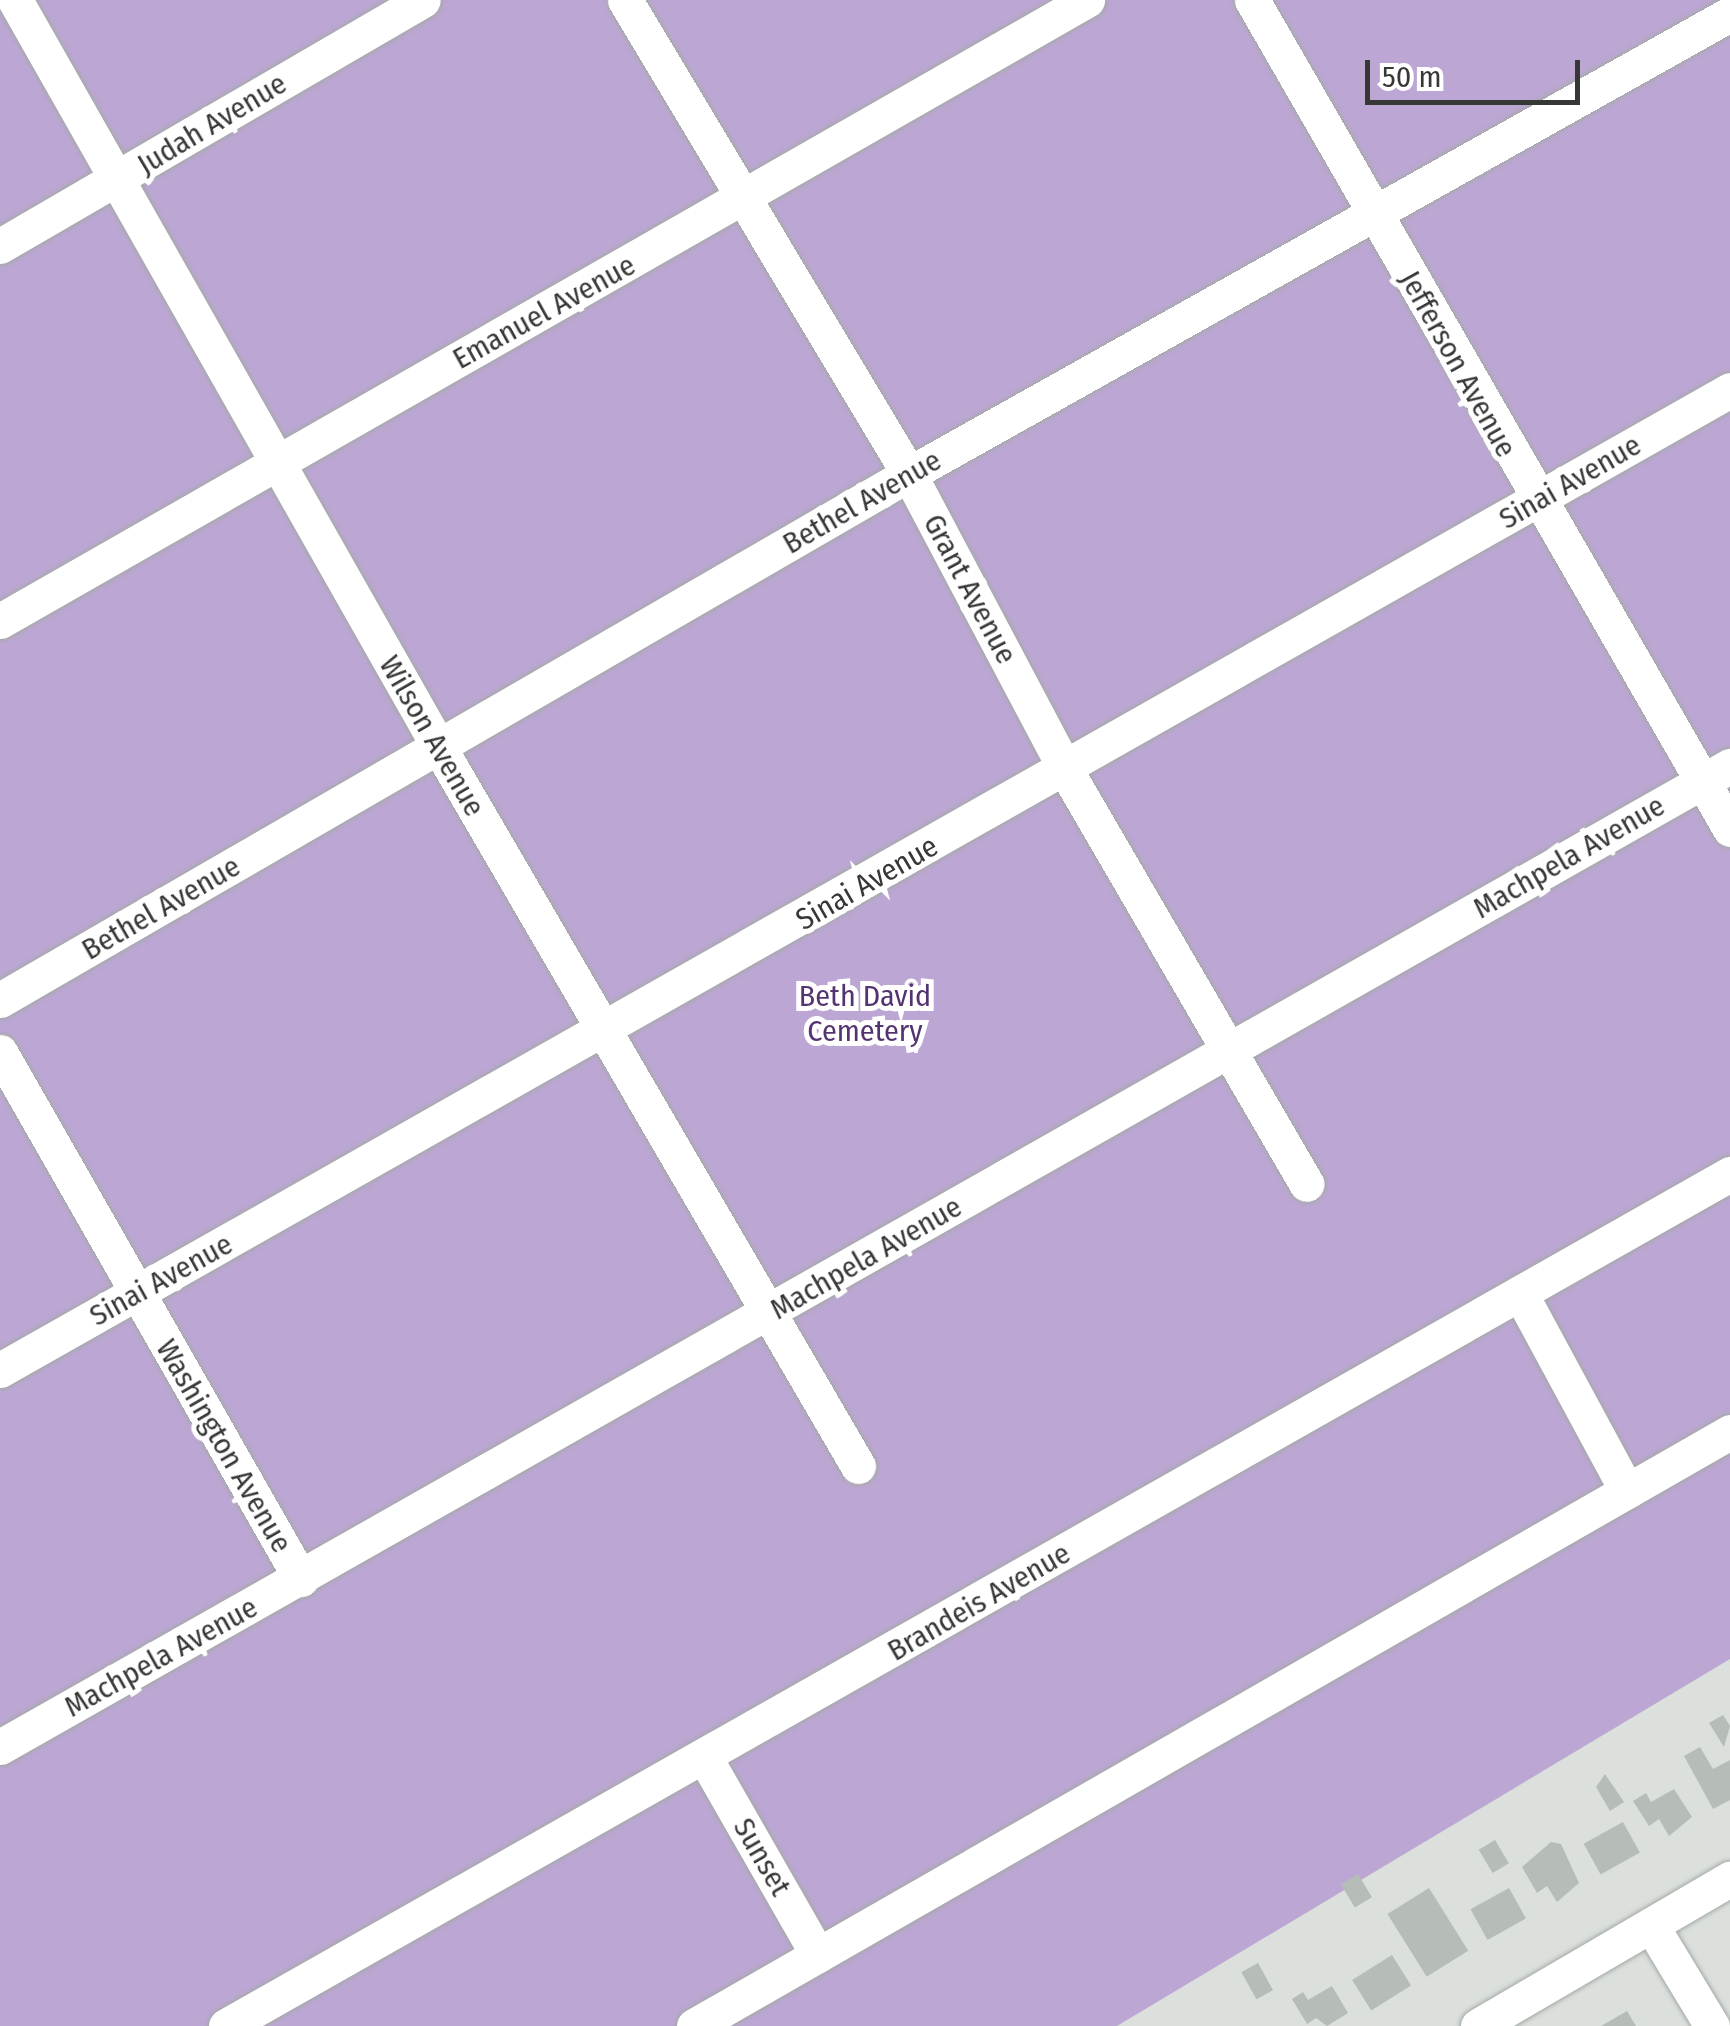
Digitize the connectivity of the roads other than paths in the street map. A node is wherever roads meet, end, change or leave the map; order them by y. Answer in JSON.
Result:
{"nodes":[{"id":1,"x":16,"y":0,"type":"edge"},
{"id":2,"x":423,"y":0,"type":"edge"},
{"id":3,"x":625,"y":0,"type":"edge"},
{"id":4,"x":1087,"y":0,"type":"edge"},
{"id":5,"x":1252,"y":0,"type":"edge"},
{"id":6,"x":1730,"y":14,"type":"edge"},
{"id":7,"x":115,"y":182,"type":"junction"},
{"id":8,"x":748,"y":196,"type":"junction"},
{"id":9,"x":1374,"y":216,"type":"junction"},
{"id":10,"x":0,"y":246,"type":"edge"},
{"id":11,"x":1730,"y":390,"type":"edge"},
{"id":12,"x":276,"y":462,"type":"junction"},
{"id":13,"x":909,"y":474,"type":"junction"},
{"id":14,"x":1536,"y":502,"type":"junction"},
{"id":15,"x":0,"y":622,"type":"edge"},
{"id":16,"x":440,"y":750,"type":"junction"},
{"id":17,"x":1065,"y":768,"type":"junction"},
{"id":18,"x":1716,"y":773,"type":"edge"},
{"id":19,"x":1730,"y":828,"type":"edge"},
{"id":20,"x":0,"y":1000,"type":"edge"},
{"id":21,"x":605,"y":1034,"type":"junction"},
{"id":22,"x":1231,"y":1049,"type":"junction"},
{"id":23,"x":0,"y":1052,"type":"edge"},
{"id":24,"x":1730,"y":1174,"type":"edge"},
{"id":25,"x":1307,"y":1184,"type":"dead end"},
{"id":26,"x":1520,"y":1293,"type":"junction"},
{"id":27,"x":136,"y":1294,"type":"junction"},
{"id":28,"x":769,"y":1313,"type":"junction"},
{"id":29,"x":0,"y":1370,"type":"edge"},
{"id":30,"x":1730,"y":1432,"type":"edge"},
{"id":31,"x":858,"y":1466,"type":"dead end"},
{"id":32,"x":1627,"y":1492,"type":"junction"},
{"id":33,"x":301,"y":1579,"type":"junction"},
{"id":34,"x":0,"y":1747,"type":"edge"},
{"id":35,"x":706,"y":1758,"type":"junction"},
{"id":36,"x":1730,"y":1879,"type":"edge"},
{"id":37,"x":1651,"y":1925,"type":"junction"},
{"id":38,"x":818,"y":1955,"type":"junction"},
{"id":39,"x":226,"y":2026,"type":"edge"},
{"id":40,"x":694,"y":2026,"type":"edge"},
{"id":41,"x":1478,"y":2026,"type":"edge"},
{"id":42,"x":1712,"y":2026,"type":"edge"}],
"edges":[{"from":1,"to":7,"type":"street","name":"Wilson Avenue"},
{"from":2,"to":7,"type":"street","name":"Judah Avenue"},
{"from":3,"to":8,"type":"street","name":"Grant Avenue"},
{"from":4,"to":8,"type":"street","name":"Emanuel Avenue"},
{"from":5,"to":9,"type":"street","name":"Jefferson Avenue"},
{"from":6,"to":9,"type":"street","name":"Bethel Avenue"},
{"from":7,"to":10,"type":"street","name":"Judah Avenue"},
{"from":7,"to":12,"type":"street","name":"Wilson Avenue"},
{"from":8,"to":12,"type":"street","name":"Emanuel Avenue"},
{"from":8,"to":13,"type":"street","name":"Grant Avenue"},
{"from":9,"to":13,"type":"street","name":"Bethel Avenue"},
{"from":9,"to":14,"type":"street","name":"Jefferson Avenue"},
{"from":11,"to":14,"type":"street","name":"Sinai Avenue"},
{"from":12,"to":15,"type":"street","name":"Emanuel Avenue"},
{"from":12,"to":16,"type":"street","name":"Wilson Avenue"},
{"from":13,"to":16,"type":"street","name":"Bethel Avenue"},
{"from":13,"to":17,"type":"street","name":"Grant Avenue"},
{"from":14,"to":17,"type":"street","name":"Sinai Avenue"},
{"from":14,"to":18,"type":"street","name":"Jefferson Avenue"},
{"from":16,"to":20,"type":"street","name":"Bethel Avenue"},
{"from":16,"to":21,"type":"street","name":"Wilson Avenue"},
{"from":17,"to":21,"type":"street","name":"Sinai Avenue"},
{"from":17,"to":22,"type":"street","name":"Grant Avenue"},
{"from":18,"to":19,"type":"street","name":"Jefferson Avenue"},
{"from":18,"to":22,"type":"street","name":"Machpela Avenue"},
{"from":21,"to":27,"type":"street","name":"Sinai Avenue"},
{"from":21,"to":28,"type":"street","name":"Wilson Avenue"},
{"from":22,"to":25,"type":"street","name":"Grant Avenue"},
{"from":22,"to":28,"type":"street","name":"Machpela Avenue"},
{"from":23,"to":27,"type":"street","name":"Washington Avenue"},
{"from":24,"to":26,"type":"street","name":"Brandeis Avenue"},
{"from":26,"to":32,"type":"street"},
{"from":26,"to":35,"type":"street","name":"Brandeis Avenue"},
{"from":27,"to":29,"type":"street","name":"Sinai Avenue"},
{"from":27,"to":33,"type":"street","name":"Washington Avenue"},
{"from":28,"to":31,"type":"street","name":"Wilson Avenue"},
{"from":28,"to":33,"type":"street","name":"Machpela Avenue"},
{"from":30,"to":32,"type":"street"},
{"from":32,"to":38,"type":"street"},
{"from":33,"to":34,"type":"street","name":"Machpela Avenue"},
{"from":35,"to":38,"type":"street","name":"Sunset"},
{"from":35,"to":39,"type":"street","name":"Brandeis Avenue"},
{"from":36,"to":37,"type":"street"},
{"from":37,"to":41,"type":"street"},
{"from":37,"to":42,"type":"street"},
{"from":38,"to":40,"type":"street"}]}
